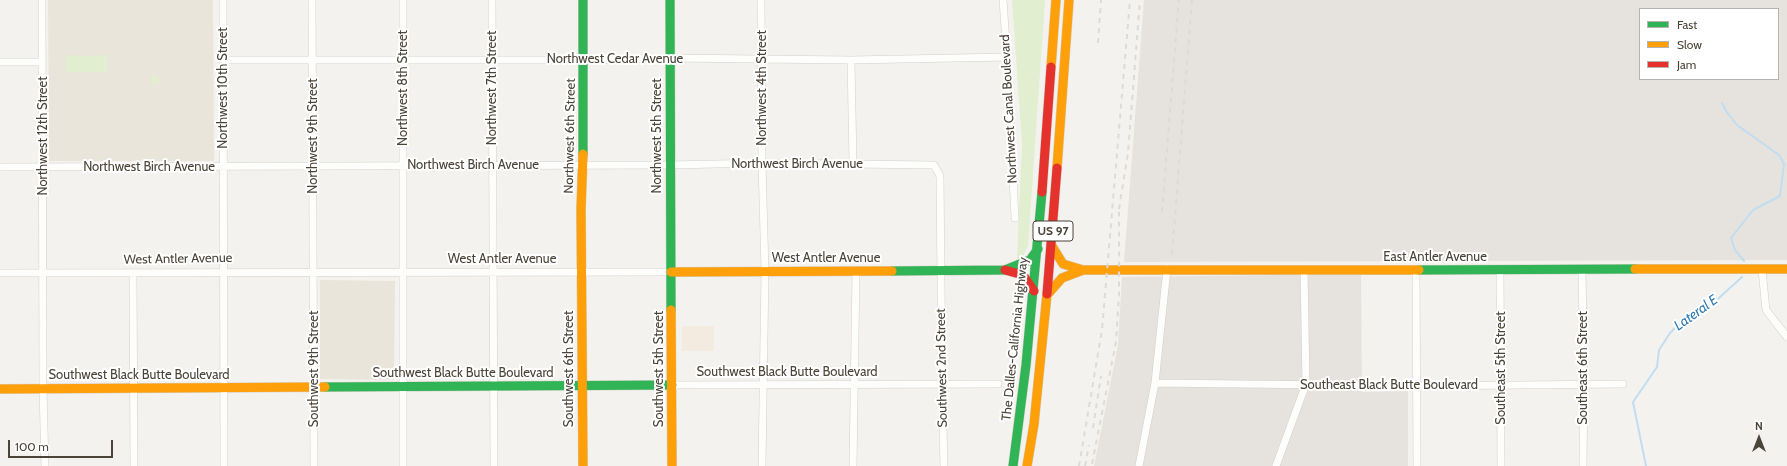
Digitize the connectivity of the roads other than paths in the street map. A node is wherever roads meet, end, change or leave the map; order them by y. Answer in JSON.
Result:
{"nodes":[{"id":1,"x":42,"y":0,"type":"edge"},
{"id":2,"x":223,"y":0,"type":"edge"},
{"id":3,"x":312,"y":0,"type":"edge"},
{"id":4,"x":402,"y":0,"type":"edge"},
{"id":5,"x":492,"y":0,"type":"edge"},
{"id":6,"x":583,"y":0,"type":"edge"},
{"id":7,"x":670,"y":0,"type":"edge"},
{"id":8,"x":761,"y":0,"type":"edge"},
{"id":9,"x":1003,"y":0,"type":"edge"},
{"id":10,"x":1056,"y":0,"type":"edge"},
{"id":11,"x":1069,"y":0,"type":"edge"},
{"id":12,"x":1007,"y":57,"type":"junction"},
{"id":13,"x":670,"y":58,"type":"junction"},
{"id":14,"x":762,"y":59,"type":"junction"},
{"id":15,"x":223,"y":60,"type":"junction"},
{"id":16,"x":312,"y":60,"type":"junction"},
{"id":17,"x":403,"y":60,"type":"junction"},
{"id":18,"x":493,"y":60,"type":"junction"},
{"id":19,"x":584,"y":60,"type":"junction"},
{"id":20,"x":851,"y":60,"type":"junction"},
{"id":21,"x":0,"y":62,"type":"edge"},
{"id":22,"x":42,"y":62,"type":"junction"},
{"id":23,"x":762,"y":163,"type":"junction"},
{"id":24,"x":853,"y":164,"type":"junction"},
{"id":25,"x":312,"y":165,"type":"junction"},
{"id":26,"x":583,"y":165,"type":"junction"},
{"id":27,"x":403,"y":166,"type":"junction"},
{"id":28,"x":493,"y":166,"type":"junction"},
{"id":29,"x":671,"y":166,"type":"junction"},
{"id":30,"x":0,"y":167,"type":"edge"},
{"id":31,"x":224,"y":167,"type":"junction"},
{"id":32,"x":43,"y":168,"type":"junction"},
{"id":33,"x":940,"y":176,"type":"joint"},
{"id":34,"x":1014,"y":218,"type":"dead end"},
{"id":35,"x":1052,"y":246,"type":"junction"},
{"id":36,"x":1038,"y":250,"type":"junction"},
{"id":37,"x":941,"y":270,"type":"junction"},
{"id":38,"x":1005,"y":270,"type":"junction"},
{"id":39,"x":1083,"y":270,"type":"junction"},
{"id":40,"x":1167,"y":270,"type":"junction"},
{"id":41,"x":1304,"y":270,"type":"junction"},
{"id":42,"x":1416,"y":270,"type":"junction"},
{"id":43,"x":1500,"y":270,"type":"junction"},
{"id":44,"x":1582,"y":270,"type":"junction"},
{"id":45,"x":1762,"y":270,"type":"junction"},
{"id":46,"x":1787,"y":270,"type":"edge"},
{"id":47,"x":313,"y":271,"type":"junction"},
{"id":48,"x":765,"y":271,"type":"junction"},
{"id":49,"x":224,"y":272,"type":"junction"},
{"id":50,"x":404,"y":272,"type":"junction"},
{"id":51,"x":493,"y":272,"type":"junction"},
{"id":52,"x":581,"y":272,"type":"junction"},
{"id":53,"x":671,"y":272,"type":"junction"},
{"id":54,"x":856,"y":272,"type":"junction"},
{"id":55,"x":0,"y":273,"type":"edge"},
{"id":56,"x":44,"y":273,"type":"junction"},
{"id":57,"x":132,"y":273,"type":"junction"},
{"id":58,"x":1034,"y":291,"type":"junction"},
{"id":59,"x":1047,"y":295,"type":"junction"},
{"id":60,"x":1787,"y":337,"type":"edge"},
{"id":61,"x":1155,"y":383,"type":"junction"},
{"id":62,"x":942,"y":384,"type":"junction"},
{"id":63,"x":998,"y":384,"type":"dead end"},
{"id":64,"x":1306,"y":384,"type":"junction"},
{"id":65,"x":1584,"y":384,"type":"junction"},
{"id":66,"x":1623,"y":384,"type":"dead end"},
{"id":67,"x":672,"y":385,"type":"junction"},
{"id":68,"x":853,"y":385,"type":"junction"},
{"id":69,"x":1501,"y":385,"type":"junction"},
{"id":70,"x":582,"y":386,"type":"junction"},
{"id":71,"x":762,"y":386,"type":"junction"},
{"id":72,"x":1417,"y":386,"type":"junction"},
{"id":73,"x":314,"y":387,"type":"junction"},
{"id":74,"x":403,"y":387,"type":"junction"},
{"id":75,"x":493,"y":387,"type":"junction"},
{"id":76,"x":132,"y":388,"type":"junction"},
{"id":77,"x":224,"y":388,"type":"junction"},
{"id":78,"x":0,"y":389,"type":"edge"},
{"id":79,"x":43,"y":389,"type":"junction"},
{"id":80,"x":45,"y":466,"type":"edge"},
{"id":81,"x":134,"y":466,"type":"edge"},
{"id":82,"x":224,"y":466,"type":"edge"},
{"id":83,"x":314,"y":466,"type":"edge"},
{"id":84,"x":404,"y":466,"type":"edge"},
{"id":85,"x":494,"y":466,"type":"edge"},
{"id":86,"x":583,"y":466,"type":"edge"},
{"id":87,"x":672,"y":466,"type":"edge"},
{"id":88,"x":762,"y":466,"type":"edge"},
{"id":89,"x":853,"y":466,"type":"edge"},
{"id":90,"x":944,"y":466,"type":"edge"},
{"id":91,"x":1013,"y":466,"type":"edge"},
{"id":92,"x":1027,"y":466,"type":"edge"},
{"id":93,"x":1139,"y":466,"type":"edge"},
{"id":94,"x":1276,"y":466,"type":"edge"},
{"id":95,"x":1417,"y":466,"type":"edge"},
{"id":96,"x":1501,"y":466,"type":"edge"},
{"id":97,"x":1583,"y":466,"type":"edge"}],
"edges":[{"from":1,"to":22,"type":"street","name":"Northwest 12th Street"},
{"from":2,"to":15,"type":"street","name":"Northwest 10th Street"},
{"from":3,"to":16,"type":"street","name":"Northwest 9th Street"},
{"from":4,"to":17,"type":"street","name":"Northwest 8th Street"},
{"from":5,"to":18,"type":"street","name":"Northwest 7th Street"},
{"from":6,"to":19,"type":"main road","name":"Northwest 6th Street"},
{"from":7,"to":13,"type":"main road","name":"Northwest 5th Street"},
{"from":8,"to":14,"type":"street","name":"Northwest 4th Street"},
{"from":9,"to":12,"type":"street","name":"Northwest Canal Boulevard"},
{"from":10,"to":36,"type":"main road","name":"The Dalles-California Highway","number":"US 97"},
{"from":11,"to":35,"type":"main road","number":"US 97"},
{"from":12,"to":20,"type":"street","name":"Northwest Cedar Avenue"},
{"from":12,"to":34,"type":"street","name":"Northwest Canal Boulevard"},
{"from":13,"to":14,"type":"street","name":"Northwest Cedar Avenue"},
{"from":13,"to":19,"type":"street","name":"Northwest Cedar Avenue"},
{"from":13,"to":29,"type":"main road","name":"Northwest 5th Street"},
{"from":14,"to":20,"type":"street","name":"Northwest Cedar Avenue"},
{"from":14,"to":23,"type":"street","name":"Northwest 4th Street"},
{"from":15,"to":16,"type":"street","name":"Northwest Cedar Avenue"},
{"from":15,"to":31,"type":"street","name":"Northwest 10th Street"},
{"from":16,"to":17,"type":"street","name":"Northwest Cedar Avenue"},
{"from":16,"to":25,"type":"street","name":"Northwest 9th Street"},
{"from":17,"to":18,"type":"street","name":"Northwest Cedar Avenue"},
{"from":17,"to":27,"type":"street","name":"Northwest 8th Street"},
{"from":18,"to":19,"type":"street","name":"Northwest Cedar Avenue"},
{"from":18,"to":28,"type":"street","name":"Northwest 7th Street"},
{"from":19,"to":26,"type":"main road","name":"Northwest 6th Street"},
{"from":20,"to":24,"type":"street"},
{"from":21,"to":22,"type":"street"},
{"from":22,"to":32,"type":"street","name":"Northwest 12th Street"},
{"from":23,"to":24,"type":"street","name":"Northwest Birch Avenue"},
{"from":23,"to":29,"type":"street","name":"Northwest Birch Avenue"},
{"from":23,"to":48,"type":"street","name":"Northwest 4th Street"},
{"from":24,"to":33,"type":"street","name":"Northwest Birch Avenue"},
{"from":25,"to":27,"type":"street","name":"Northwest Birch Avenue"},
{"from":25,"to":31,"type":"street","name":"Northwest Birch Avenue"},
{"from":25,"to":47,"type":"street","name":"Northwest 9th Street"},
{"from":26,"to":28,"type":"street","name":"Northwest Birch Avenue"},
{"from":26,"to":29,"type":"street","name":"Northwest Birch Avenue"},
{"from":26,"to":52,"type":"main road","name":"Northwest 6th Street"},
{"from":27,"to":28,"type":"street","name":"Northwest Birch Avenue"},
{"from":27,"to":50,"type":"street","name":"Northwest 8th Street"},
{"from":28,"to":51,"type":"street","name":"Northwest 7th Street"},
{"from":29,"to":53,"type":"main road","name":"Northwest 5th Street"},
{"from":30,"to":32,"type":"street","name":"Northwest Birch Avenue"},
{"from":31,"to":32,"type":"street","name":"Northwest Birch Avenue"},
{"from":31,"to":49,"type":"street","name":"Northwest 10th Street"},
{"from":32,"to":56,"type":"street","name":"Northwest 12th Street"},
{"from":33,"to":37,"type":"street","name":"Southwest 2nd Street"},
{"from":35,"to":39,"type":"main road"},
{"from":35,"to":59,"type":"main road","number":"US 97"},
{"from":36,"to":38,"type":"main road"},
{"from":36,"to":58,"type":"main road","name":"The Dalles-California Highway","number":"US 97"},
{"from":37,"to":38,"type":"main road","name":"West Antler Avenue"},
{"from":37,"to":54,"type":"main road","name":"West Antler Avenue"},
{"from":37,"to":62,"type":"street","name":"Southwest 2nd Street"},
{"from":38,"to":58,"type":"main road"},
{"from":39,"to":40,"type":"main road","name":"East Antler Avenue"},
{"from":39,"to":59,"type":"main road"},
{"from":40,"to":41,"type":"main road","name":"East Antler Avenue"},
{"from":40,"to":61,"type":"street"},
{"from":41,"to":42,"type":"main road","name":"East Antler Avenue"},
{"from":41,"to":64,"type":"street"},
{"from":42,"to":43,"type":"main road","name":"East Antler Avenue"},
{"from":42,"to":72,"type":"street"},
{"from":43,"to":44,"type":"main road","name":"East Antler Avenue"},
{"from":43,"to":69,"type":"street","name":"Southeast 5th Street"},
{"from":44,"to":45,"type":"main road","name":"East Antler Avenue"},
{"from":44,"to":65,"type":"street","name":"Southeast 6th Street"},
{"from":45,"to":46,"type":"main road","name":"East Antler Avenue"},
{"from":45,"to":60,"type":"street"},
{"from":47,"to":49,"type":"street","name":"West Antler Avenue"},
{"from":47,"to":50,"type":"street","name":"West Antler Avenue"},
{"from":47,"to":73,"type":"street","name":"Southwest 9th Street"},
{"from":48,"to":53,"type":"main road","name":"West Antler Avenue"},
{"from":48,"to":54,"type":"main road","name":"West Antler Avenue"},
{"from":48,"to":71,"type":"street","name":"Northwest 4th Street"},
{"from":49,"to":57,"type":"street","name":"West Antler Avenue"},
{"from":49,"to":77,"type":"street","name":"Northwest 10th Street"},
{"from":50,"to":51,"type":"street","name":"West Antler Avenue"},
{"from":50,"to":74,"type":"street","name":"Northwest 8th Street"},
{"from":51,"to":52,"type":"street","name":"West Antler Avenue"},
{"from":51,"to":75,"type":"street","name":"Northwest 7th Street"},
{"from":52,"to":53,"type":"street","name":"West Antler Avenue"},
{"from":52,"to":70,"type":"main road","name":"Southwest 6th Street"},
{"from":53,"to":67,"type":"main road","name":"Southwest 5th Street"},
{"from":54,"to":68,"type":"street"},
{"from":55,"to":56,"type":"street","name":"West Antler Avenue"},
{"from":56,"to":57,"type":"street","name":"West Antler Avenue"},
{"from":56,"to":79,"type":"street","name":"Northwest 12th Street"},
{"from":57,"to":76,"type":"street"},
{"from":58,"to":91,"type":"main road","name":"The Dalles-California Highway","number":"US 97"},
{"from":59,"to":92,"type":"main road","number":"US 97"},
{"from":61,"to":64,"type":"street","name":"Southeast Black Butte Boulevard"},
{"from":61,"to":93,"type":"street"},
{"from":62,"to":63,"type":"street","name":"Southwest Black Butte Boulevard"},
{"from":62,"to":68,"type":"street","name":"Southwest Black Butte Boulevard"},
{"from":62,"to":90,"type":"street","name":"Southwest 2nd Street"},
{"from":64,"to":72,"type":"street","name":"Southeast Black Butte Boulevard"},
{"from":64,"to":94,"type":"street"},
{"from":65,"to":66,"type":"street","name":"Southeast Black Butte Boulevard"},
{"from":65,"to":69,"type":"street","name":"Southeast Black Butte Boulevard"},
{"from":65,"to":97,"type":"street","name":"Southeast 6th Street"},
{"from":67,"to":70,"type":"main road","name":"Southwest Black Butte Boulevard"},
{"from":67,"to":71,"type":"street","name":"Southwest Black Butte Boulevard"},
{"from":67,"to":87,"type":"main road","name":"Southwest 5th Street"},
{"from":68,"to":71,"type":"street","name":"Southwest Black Butte Boulevard"},
{"from":68,"to":89,"type":"street"},
{"from":69,"to":72,"type":"street","name":"Southeast Black Butte Boulevard"},
{"from":69,"to":96,"type":"street","name":"Southeast 5th Street"},
{"from":70,"to":75,"type":"main road","name":"Southwest Black Butte Boulevard"},
{"from":70,"to":86,"type":"main road","name":"Southwest 6th Street"},
{"from":71,"to":88,"type":"street","name":"Northwest 4th Street"},
{"from":72,"to":95,"type":"street"},
{"from":73,"to":74,"type":"main road","name":"Southwest Black Butte Boulevard"},
{"from":73,"to":77,"type":"main road","name":"Southwest Black Butte Boulevard"},
{"from":73,"to":83,"type":"street","name":"Southwest 9th Street"},
{"from":74,"to":75,"type":"main road","name":"Southwest Black Butte Boulevard"},
{"from":74,"to":84,"type":"street","name":"Northwest 8th Street"},
{"from":75,"to":85,"type":"street","name":"Northwest 7th Street"},
{"from":76,"to":77,"type":"main road","name":"Southwest Black Butte Boulevard"},
{"from":76,"to":79,"type":"main road","name":"Southwest Black Butte Boulevard"},
{"from":76,"to":81,"type":"street"},
{"from":77,"to":82,"type":"street","name":"Northwest 10th Street"},
{"from":78,"to":79,"type":"main road","name":"Southwest Black Butte Boulevard"},
{"from":79,"to":80,"type":"street","name":"Northwest 12th Street"}]}
